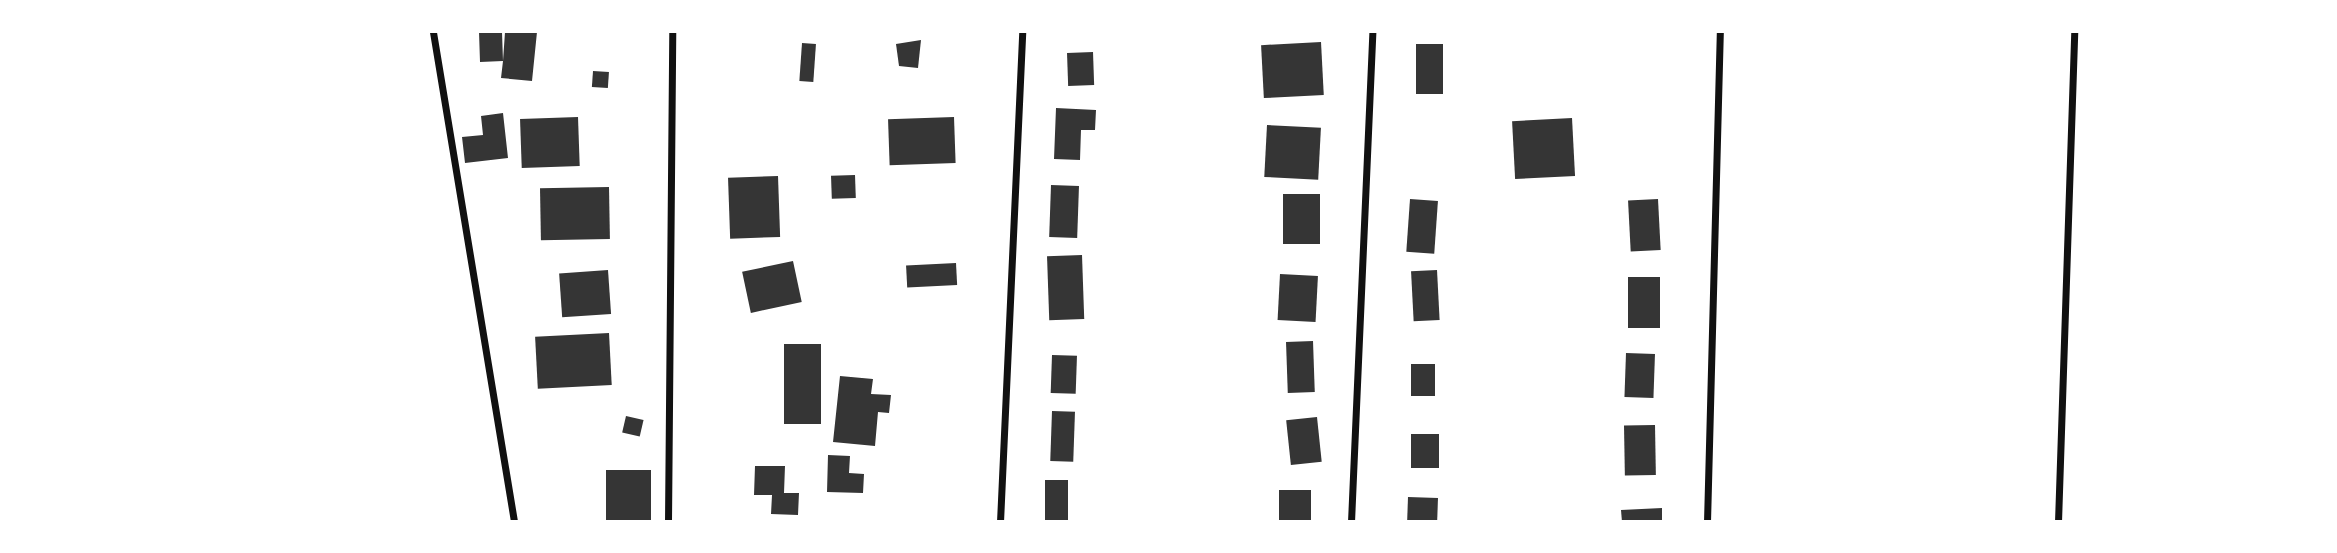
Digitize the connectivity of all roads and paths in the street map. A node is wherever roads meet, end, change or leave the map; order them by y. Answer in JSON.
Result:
{"nodes":[{"id":1,"x":433,"y":32,"type":"edge"},
{"id":2,"x":672,"y":32,"type":"edge"},
{"id":3,"x":1022,"y":32,"type":"edge"},
{"id":4,"x":1372,"y":32,"type":"edge"},
{"id":5,"x":1720,"y":32,"type":"edge"},
{"id":6,"x":2074,"y":32,"type":"edge"},
{"id":7,"x":514,"y":522,"type":"edge"},
{"id":8,"x":668,"y":522,"type":"edge"},
{"id":9,"x":1000,"y":522,"type":"edge"},
{"id":10,"x":1351,"y":522,"type":"edge"},
{"id":11,"x":1707,"y":522,"type":"edge"},
{"id":12,"x":2058,"y":522,"type":"edge"}],
"edges":[{"from":1,"to":7,"type":"street"},
{"from":2,"to":8,"type":"street"},
{"from":3,"to":9,"type":"street"},
{"from":4,"to":10,"type":"street"},
{"from":5,"to":11,"type":"street"},
{"from":6,"to":12,"type":"street"}]}
